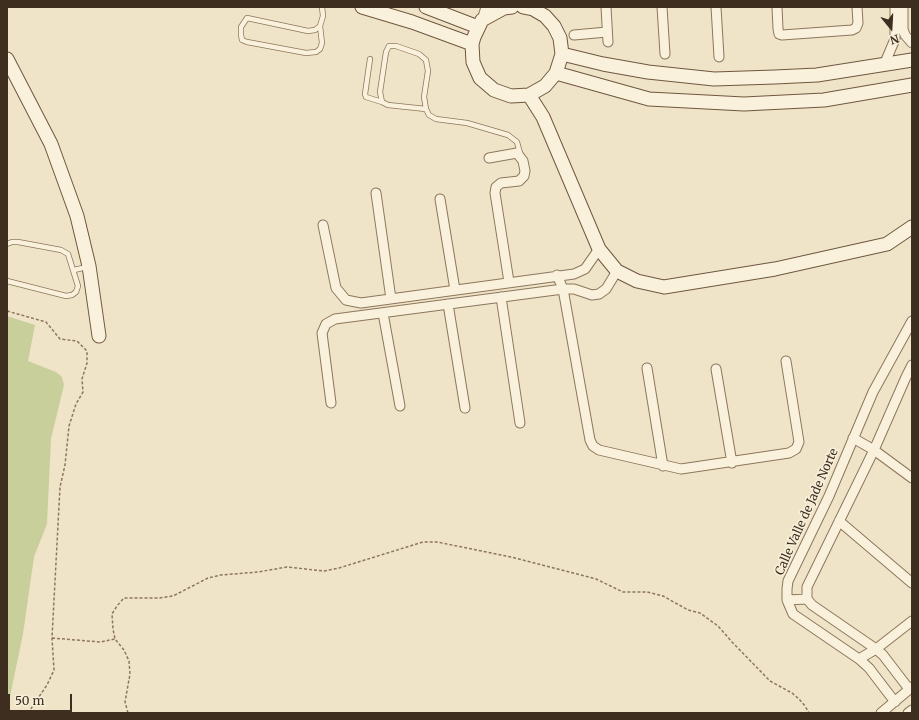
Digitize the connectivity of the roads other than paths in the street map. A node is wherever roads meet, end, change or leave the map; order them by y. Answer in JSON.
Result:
{"nodes":[{"id":1,"x":322,"y":7,"type":"edge"},
{"id":2,"x":362,"y":7,"type":"edge"},
{"id":3,"x":426,"y":7,"type":"edge"},
{"id":4,"x":486,"y":7,"type":"edge"},
{"id":5,"x":512,"y":7,"type":"edge"},
{"id":6,"x":523,"y":7,"type":"edge"},
{"id":7,"x":606,"y":7,"type":"edge"},
{"id":8,"x":662,"y":7,"type":"edge"},
{"id":9,"x":716,"y":7,"type":"edge"},
{"id":10,"x":777,"y":7,"type":"edge"},
{"id":11,"x":857,"y":7,"type":"edge"},
{"id":12,"x":895,"y":7,"type":"edge"},
{"id":13,"x":903,"y":7,"type":"edge"},
{"id":14,"x":480,"y":23,"type":"junction"},
{"id":15,"x":320,"y":26,"type":"junction"},
{"id":16,"x":607,"y":32,"type":"junction"},
{"id":17,"x":574,"y":35,"type":"dead end"},
{"id":18,"x":608,"y":42,"type":"dead end"},
{"id":19,"x":912,"y":43,"type":"edge"},
{"id":20,"x":472,"y":44,"type":"junction"},
{"id":21,"x":562,"y":54,"type":"junction"},
{"id":22,"x":665,"y":54,"type":"dead end"},
{"id":23,"x":719,"y":57,"type":"dead end"},
{"id":24,"x":7,"y":59,"type":"edge"},
{"id":25,"x":370,"y":59,"type":"dead end"},
{"id":26,"x":912,"y":60,"type":"edge"},
{"id":27,"x":884,"y":65,"type":"junction"},
{"id":28,"x":556,"y":73,"type":"junction"},
{"id":29,"x":912,"y":85,"type":"edge"},
{"id":30,"x":529,"y":95,"type":"junction"},
{"id":31,"x":382,"y":102,"type":"junction"},
{"id":32,"x":426,"y":109,"type":"junction"},
{"id":33,"x":521,"y":157,"type":"junction"},
{"id":34,"x":489,"y":158,"type":"dead end"},
{"id":35,"x":376,"y":193,"type":"dead end"},
{"id":36,"x":440,"y":199,"type":"dead end"},
{"id":37,"x":323,"y":225,"type":"dead end"},
{"id":38,"x":912,"y":227,"type":"edge"},
{"id":39,"x":7,"y":244,"type":"edge"},
{"id":40,"x":599,"y":249,"type":"junction"},
{"id":41,"x":89,"y":266,"type":"junction"},
{"id":42,"x":74,"y":270,"type":"junction"},
{"id":43,"x":617,"y":271,"type":"junction"},
{"id":44,"x":558,"y":275,"type":"junction"},
{"id":45,"x":7,"y":281,"type":"edge"},
{"id":46,"x":509,"y":282,"type":"junction"},
{"id":47,"x":563,"y":289,"type":"junction"},
{"id":48,"x":455,"y":290,"type":"junction"},
{"id":49,"x":501,"y":298,"type":"junction"},
{"id":50,"x":392,"y":299,"type":"junction"},
{"id":51,"x":448,"y":304,"type":"junction"},
{"id":52,"x":383,"y":313,"type":"junction"},
{"id":53,"x":912,"y":321,"type":"edge"},
{"id":54,"x":99,"y":336,"type":"dead end"},
{"id":55,"x":786,"y":361,"type":"dead end"},
{"id":56,"x":912,"y":365,"type":"edge"},
{"id":57,"x":647,"y":368,"type":"dead end"},
{"id":58,"x":716,"y":369,"type":"dead end"},
{"id":59,"x":909,"y":379,"type":"edge"},
{"id":60,"x":331,"y":403,"type":"dead end"},
{"id":61,"x":400,"y":406,"type":"dead end"},
{"id":62,"x":465,"y":408,"type":"dead end"},
{"id":63,"x":520,"y":423,"type":"dead end"},
{"id":64,"x":853,"y":438,"type":"junction"},
{"id":65,"x":874,"y":450,"type":"junction"},
{"id":66,"x":732,"y":463,"type":"junction"},
{"id":67,"x":663,"y":466,"type":"junction"},
{"id":68,"x":912,"y":478,"type":"edge"},
{"id":69,"x":839,"y":521,"type":"junction"},
{"id":70,"x":912,"y":583,"type":"edge"},
{"id":71,"x":807,"y":598,"type":"junction"},
{"id":72,"x":787,"y":600,"type":"junction"},
{"id":73,"x":912,"y":621,"type":"edge"},
{"id":74,"x":876,"y":649,"type":"junction"},
{"id":75,"x":859,"y":659,"type":"junction"},
{"id":76,"x":911,"y":688,"type":"edge"},
{"id":77,"x":894,"y":702,"type":"junction"},
{"id":78,"x":912,"y":710,"type":"edge"},
{"id":79,"x":881,"y":713,"type":"edge"},
{"id":80,"x":908,"y":713,"type":"edge"}],
"edges":[{"from":1,"to":15,"type":"lane"},
{"from":2,"to":20,"type":"street"},
{"from":3,"to":14,"type":"street"},
{"from":4,"to":14,"type":"street"},
{"from":5,"to":14,"type":"street"},
{"from":6,"to":21,"type":"street"},
{"from":7,"to":16,"type":"street"},
{"from":8,"to":22,"type":"street"},
{"from":9,"to":23,"type":"street"},
{"from":10,"to":11,"type":"street"},
{"from":12,"to":27,"type":"street"},
{"from":13,"to":19,"type":"street"},
{"from":14,"to":20,"type":"street"},
{"from":15,"to":15,"type":"lane"},
{"from":16,"to":17,"type":"street"},
{"from":16,"to":18,"type":"street"},
{"from":20,"to":30,"type":"street"},
{"from":21,"to":27,"type":"street"},
{"from":21,"to":28,"type":"street"},
{"from":24,"to":41,"type":"street"},
{"from":25,"to":31,"type":"lane"},
{"from":26,"to":27,"type":"street"},
{"from":28,"to":29,"type":"street"},
{"from":28,"to":30,"type":"street"},
{"from":30,"to":40,"type":"street"},
{"from":31,"to":32,"type":"lane"},
{"from":31,"to":32,"type":"lane"},
{"from":32,"to":33,"type":"lane"},
{"from":33,"to":34,"type":"street"},
{"from":33,"to":46,"type":"street"},
{"from":35,"to":50,"type":"street"},
{"from":36,"to":48,"type":"street"},
{"from":37,"to":50,"type":"street"},
{"from":38,"to":43,"type":"street"},
{"from":39,"to":42,"type":"lane"},
{"from":40,"to":43,"type":"street"},
{"from":40,"to":44,"type":"street"},
{"from":41,"to":42,"type":"lane"},
{"from":41,"to":54,"type":"street"},
{"from":42,"to":45,"type":"lane"},
{"from":43,"to":47,"type":"street"},
{"from":44,"to":46,"type":"street"},
{"from":44,"to":47,"type":"street"},
{"from":46,"to":48,"type":"street"},
{"from":47,"to":49,"type":"street"},
{"from":47,"to":67,"type":"street"},
{"from":48,"to":50,"type":"street"},
{"from":49,"to":51,"type":"street"},
{"from":49,"to":63,"type":"street"},
{"from":51,"to":52,"type":"street"},
{"from":51,"to":62,"type":"street"},
{"from":52,"to":60,"type":"street"},
{"from":52,"to":61,"type":"street"},
{"from":53,"to":64,"type":"street","name":"Calle Valle de Jade Norte"},
{"from":55,"to":66,"type":"street"},
{"from":56,"to":59,"type":"street"},
{"from":57,"to":67,"type":"street"},
{"from":58,"to":66,"type":"street"},
{"from":59,"to":65,"type":"street"},
{"from":64,"to":65,"type":"street"},
{"from":64,"to":72,"type":"street","name":"Calle Valle de Jade Norte"},
{"from":65,"to":68,"type":"street"},
{"from":65,"to":69,"type":"street"},
{"from":66,"to":67,"type":"street"},
{"from":69,"to":70,"type":"street"},
{"from":69,"to":71,"type":"street"},
{"from":71,"to":72,"type":"street"},
{"from":71,"to":74,"type":"street"},
{"from":72,"to":75,"type":"street"},
{"from":73,"to":74,"type":"street"},
{"from":74,"to":75,"type":"street"},
{"from":74,"to":76,"type":"street"},
{"from":75,"to":77,"type":"street"},
{"from":76,"to":77,"type":"street"},
{"from":77,"to":79,"type":"street"},
{"from":78,"to":80,"type":"street"}]}
